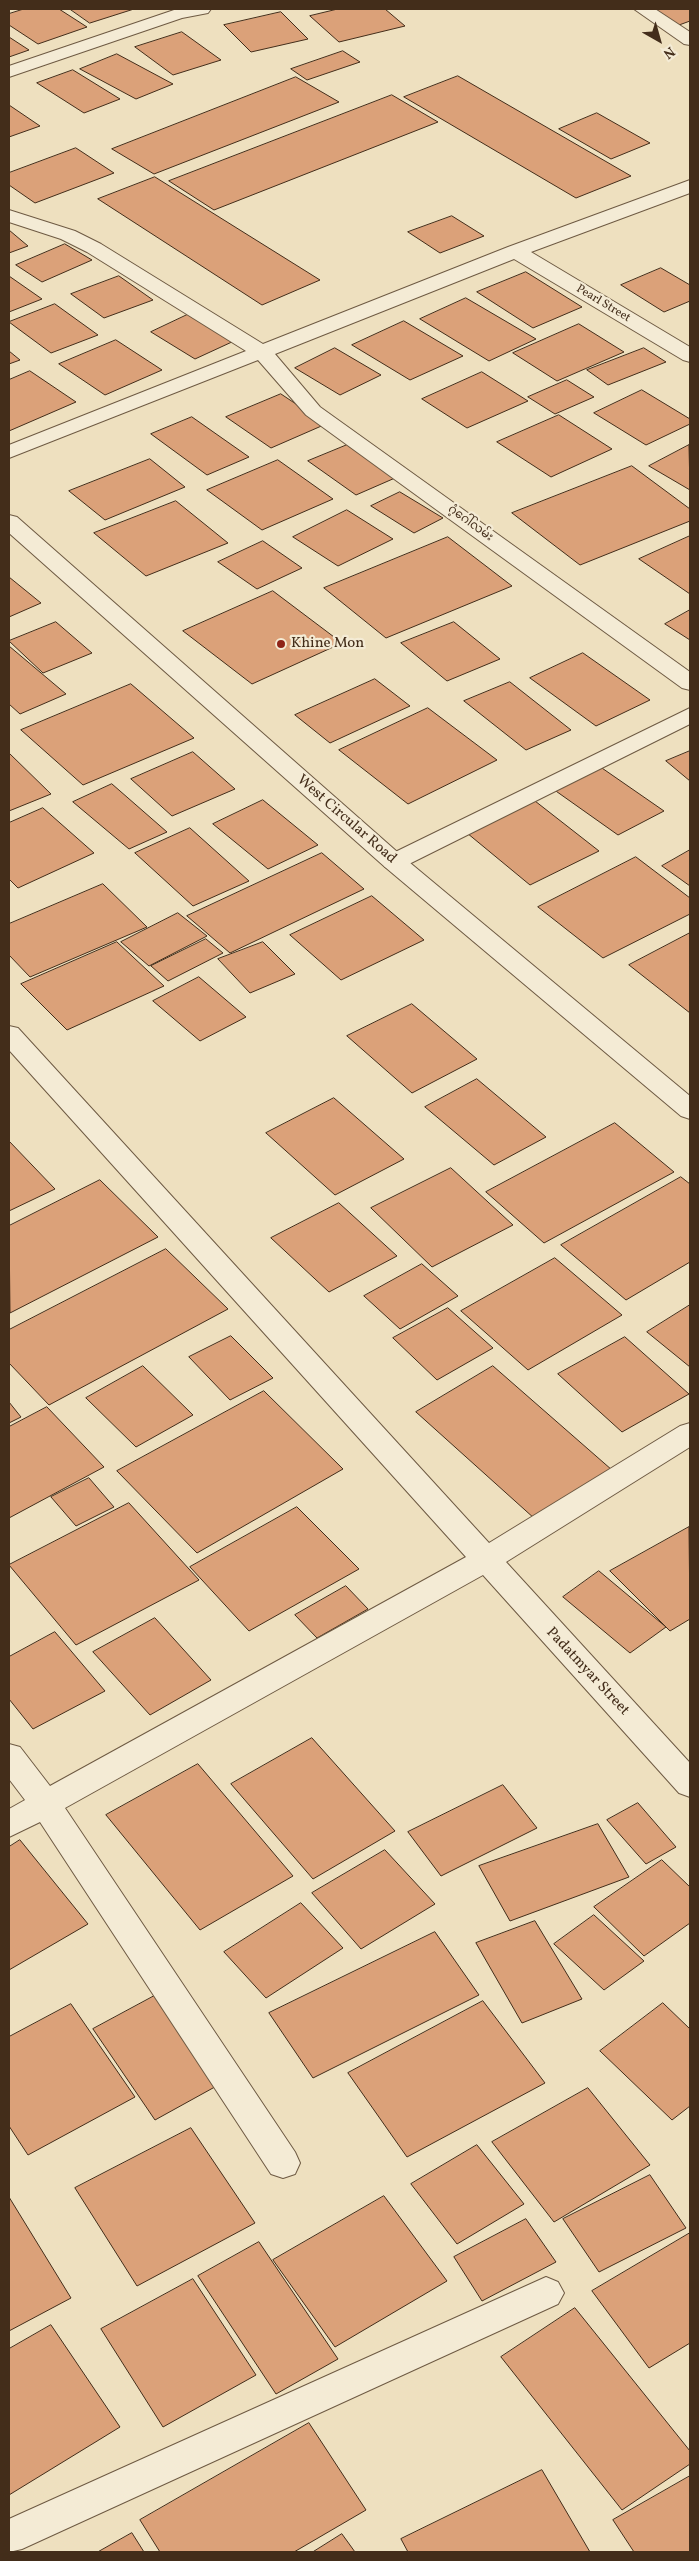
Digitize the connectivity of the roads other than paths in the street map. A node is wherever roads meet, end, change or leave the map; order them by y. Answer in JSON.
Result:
{"nodes":[{"id":1,"x":202,"y":9,"type":"edge"},
{"id":2,"x":644,"y":9,"type":"edge"},
{"id":3,"x":687,"y":35,"type":"edge"},
{"id":4,"x":9,"y":72,"type":"edge"},
{"id":5,"x":690,"y":186,"type":"edge"},
{"id":6,"x":9,"y":216,"type":"edge"},
{"id":7,"x":515,"y":251,"type":"junction"},
{"id":8,"x":262,"y":352,"type":"junction"},
{"id":9,"x":690,"y":356,"type":"edge"},
{"id":10,"x":9,"y":452,"type":"edge"},
{"id":11,"x":9,"y":522,"type":"edge"},
{"id":12,"x":690,"y":683,"type":"edge"},
{"id":13,"x":690,"y":715,"type":"edge"},
{"id":14,"x":394,"y":862,"type":"junction"},
{"id":15,"x":9,"y":1034,"type":"edge"},
{"id":16,"x":690,"y":1110,"type":"edge"},
{"id":17,"x":690,"y":1433,"type":"edge"},
{"id":18,"x":484,"y":1560,"type":"junction"},
{"id":19,"x":9,"y":1756,"type":"edge"},
{"id":20,"x":690,"y":1784,"type":"edge"},
{"id":21,"x":45,"y":1803,"type":"junction"},
{"id":22,"x":9,"y":1824,"type":"edge"},
{"id":23,"x":283,"y":2163,"type":"dead end"},
{"id":24,"x":546,"y":2293,"type":"dead end"},
{"id":25,"x":9,"y":2537,"type":"edge"}],
"edges":[{"from":1,"to":4,"type":"street"},
{"from":2,"to":3,"type":"street"},
{"from":5,"to":7,"type":"street"},
{"from":6,"to":8,"type":"street","name":"ဂံ့ဂေါ်လမ်း"},
{"from":7,"to":8,"type":"street"},
{"from":7,"to":9,"type":"street","name":"Pearl Street"},
{"from":8,"to":10,"type":"street"},
{"from":8,"to":12,"type":"street","name":"ဂံ့ဂေါ်လမ်း"},
{"from":11,"to":14,"type":"street","name":"West Circular Road"},
{"from":13,"to":14,"type":"street"},
{"from":14,"to":16,"type":"street","name":"West Circular Road"},
{"from":15,"to":18,"type":"street","name":"Padatmyar Street"},
{"from":17,"to":18,"type":"street"},
{"from":18,"to":20,"type":"street","name":"Padatmyar Street"},
{"from":18,"to":21,"type":"street"},
{"from":19,"to":21,"type":"street"},
{"from":21,"to":22,"type":"street"},
{"from":21,"to":23,"type":"street"},
{"from":24,"to":25,"type":"street"}]}
